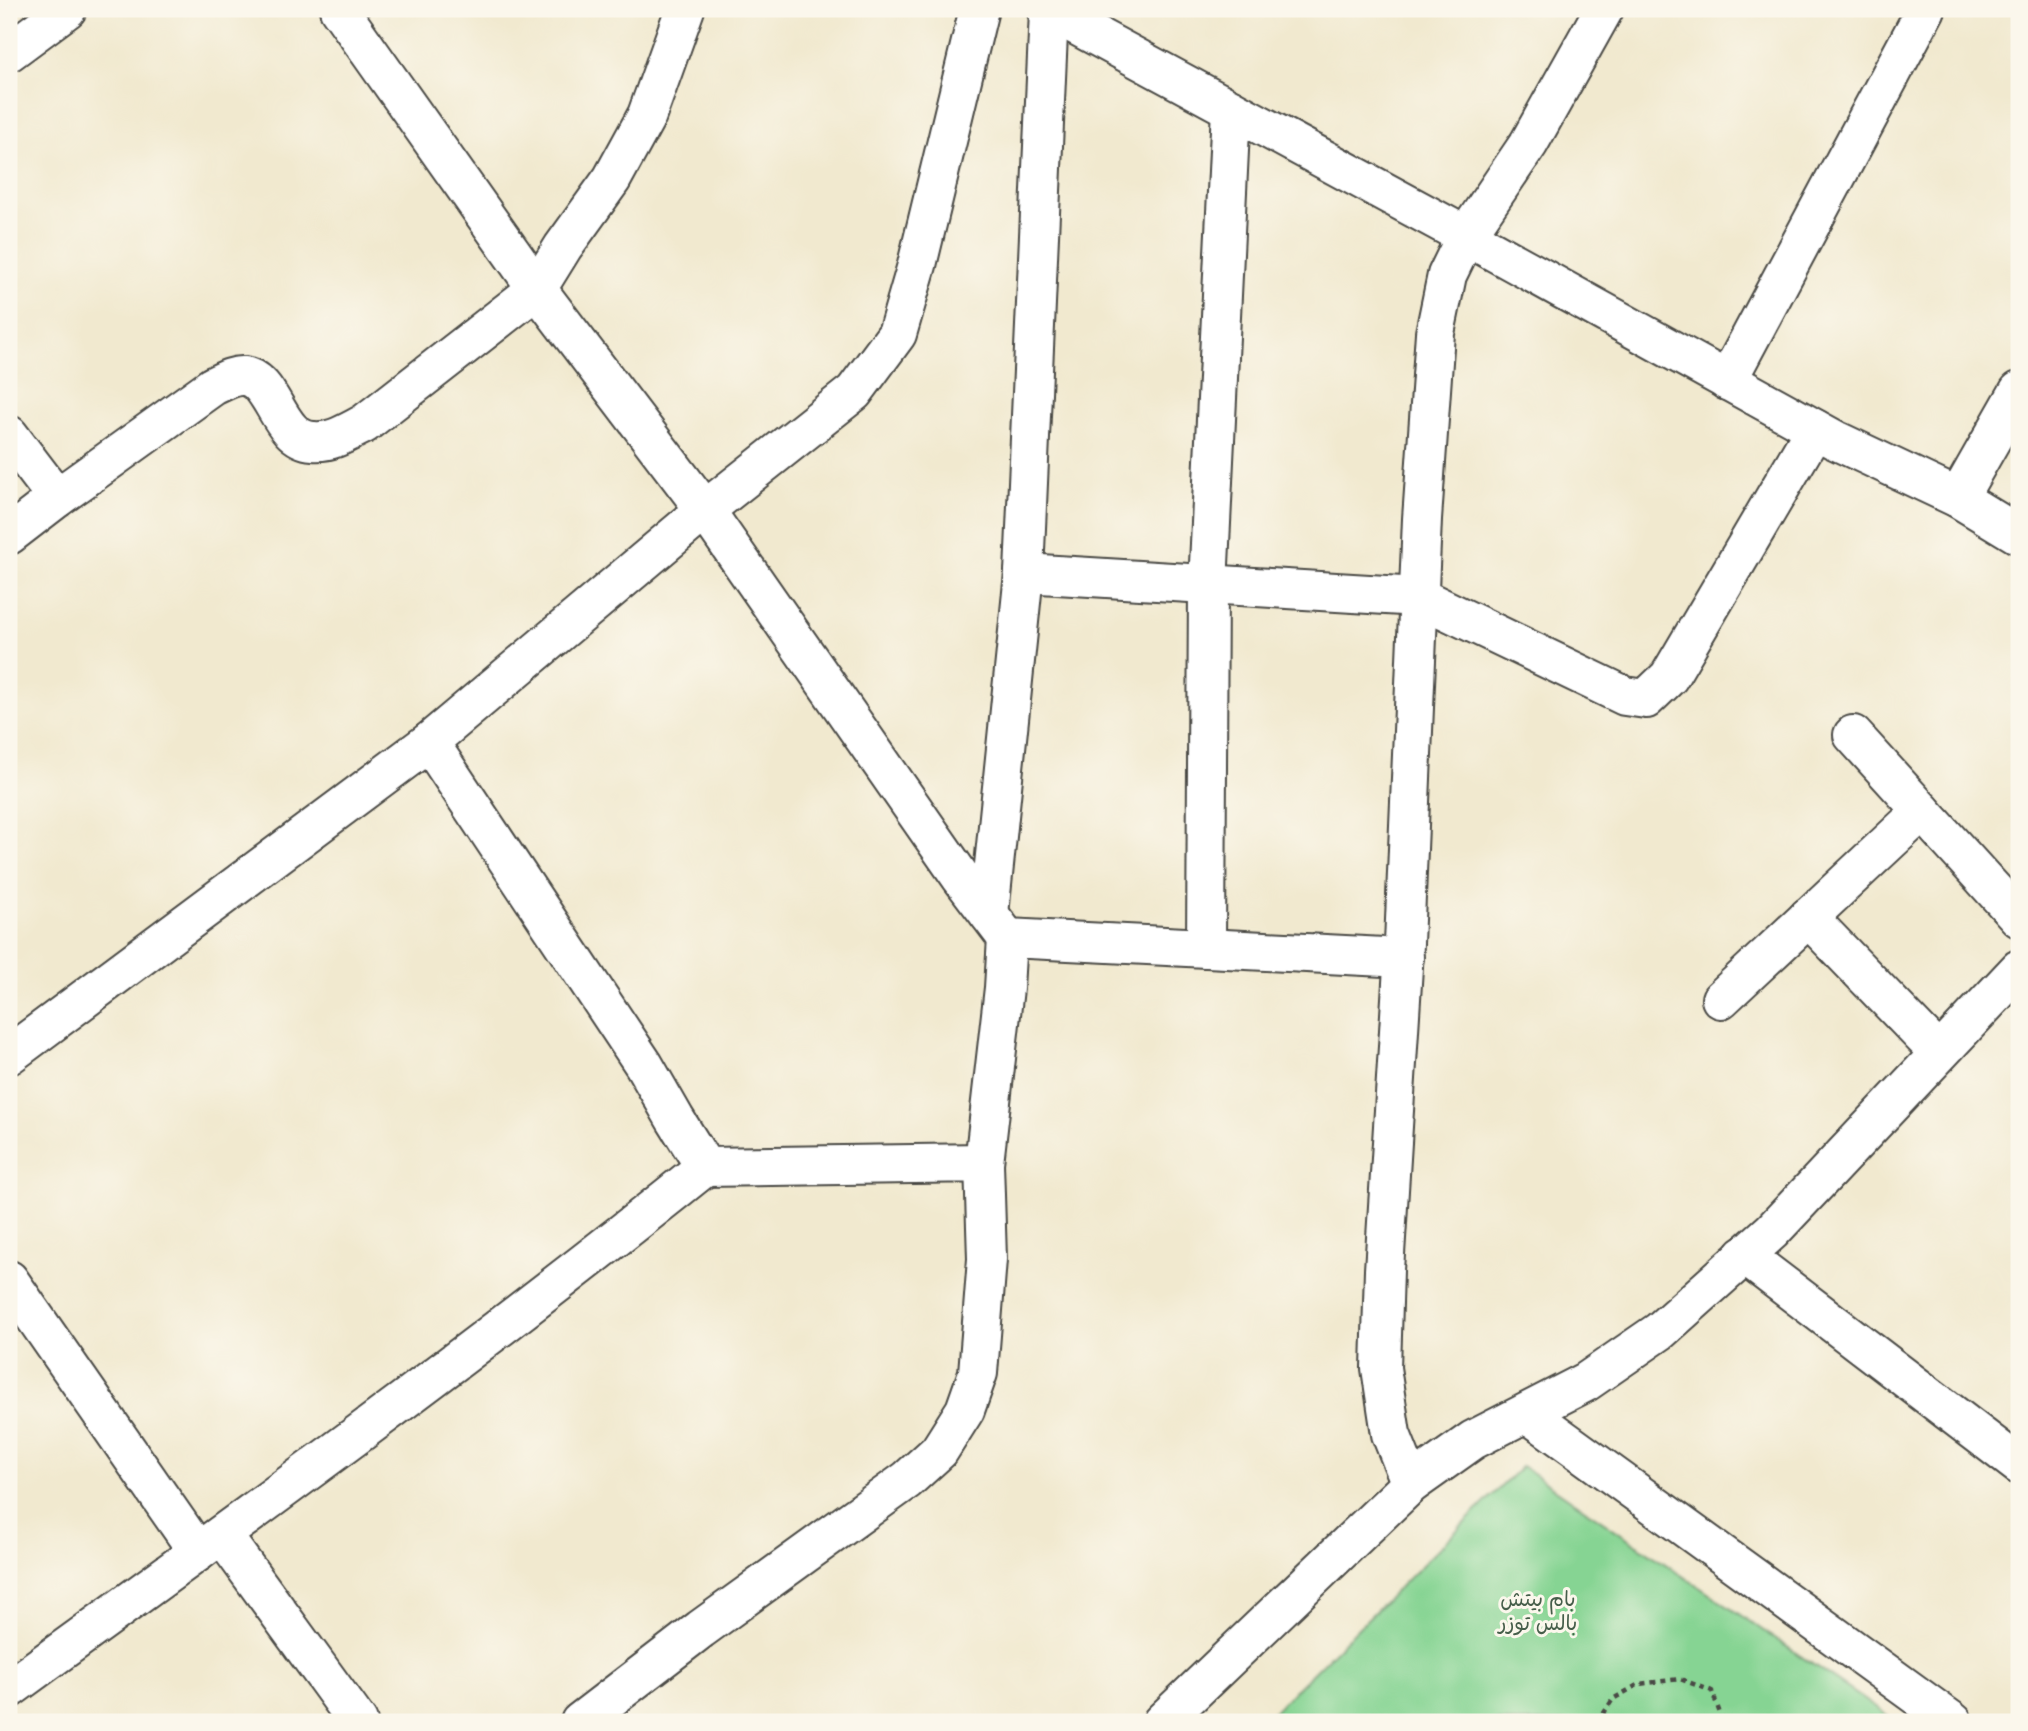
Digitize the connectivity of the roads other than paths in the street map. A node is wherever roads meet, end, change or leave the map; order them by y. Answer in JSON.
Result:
{"nodes":[{"id":1,"x":67,"y":9,"type":"edge"},
{"id":2,"x":339,"y":9,"type":"edge"},
{"id":3,"x":685,"y":9,"type":"edge"},
{"id":4,"x":979,"y":9,"type":"edge"},
{"id":5,"x":1604,"y":9,"type":"edge"},
{"id":6,"x":1926,"y":9,"type":"edge"},
{"id":7,"x":1047,"y":10,"type":"edge"},
{"id":8,"x":9,"y":52,"type":"edge"},
{"id":9,"x":1231,"y":109,"type":"junction"},
{"id":10,"x":1466,"y":236,"type":"junction"},
{"id":11,"x":537,"y":289,"type":"junction"},
{"id":12,"x":1727,"y":381,"type":"junction"},
{"id":13,"x":2019,"y":391,"type":"edge"},
{"id":14,"x":1815,"y":429,"type":"junction"},
{"id":15,"x":9,"y":435,"type":"edge"},
{"id":16,"x":57,"y":498,"type":"junction"},
{"id":17,"x":1958,"y":498,"type":"junction"},
{"id":18,"x":705,"y":510,"type":"junction"},
{"id":19,"x":9,"y":535,"type":"edge"},
{"id":20,"x":2019,"y":535,"type":"edge"},
{"id":21,"x":1024,"y":573,"type":"junction"},
{"id":22,"x":1208,"y":585,"type":"junction"},
{"id":23,"x":1419,"y":597,"type":"junction"},
{"id":24,"x":1853,"y":735,"type":"dead end"},
{"id":25,"x":429,"y":742,"type":"junction"},
{"id":26,"x":1922,"y":811,"type":"junction"},
{"id":27,"x":1808,"y":917,"type":"junction"},
{"id":28,"x":2019,"y":918,"type":"edge"},
{"id":29,"x":998,"y":926,"type":"junction"},
{"id":30,"x":1206,"y":948,"type":"junction"},
{"id":31,"x":1404,"y":958,"type":"junction"},
{"id":32,"x":2019,"y":969,"type":"edge"},
{"id":33,"x":1721,"y":999,"type":"dead end"},
{"id":34,"x":1939,"y":1053,"type":"junction"},
{"id":35,"x":9,"y":1055,"type":"edge"},
{"id":36,"x":984,"y":1163,"type":"junction"},
{"id":37,"x":705,"y":1167,"type":"junction"},
{"id":38,"x":1744,"y":1255,"type":"junction"},
{"id":39,"x":9,"y":1280,"type":"edge"},
{"id":40,"x":1527,"y":1413,"type":"junction"},
{"id":41,"x":2013,"y":1447,"type":"edge"},
{"id":42,"x":1411,"y":1484,"type":"junction"},
{"id":43,"x":210,"y":1544,"type":"junction"},
{"id":44,"x":9,"y":1689,"type":"edge"},
{"id":45,"x":358,"y":1722,"type":"edge"},
{"id":46,"x":580,"y":1722,"type":"edge"},
{"id":47,"x":1162,"y":1722,"type":"edge"},
{"id":48,"x":1953,"y":1722,"type":"edge"}],
"edges":[{"from":1,"to":8,"type":"street"},
{"from":2,"to":11,"type":"street"},
{"from":3,"to":11,"type":"street"},
{"from":4,"to":18,"type":"street"},
{"from":5,"to":10,"type":"street"},
{"from":6,"to":12,"type":"street"},
{"from":7,"to":9,"type":"street"},
{"from":7,"to":21,"type":"street"},
{"from":9,"to":10,"type":"street"},
{"from":9,"to":22,"type":"street"},
{"from":10,"to":12,"type":"street"},
{"from":10,"to":23,"type":"street"},
{"from":11,"to":16,"type":"street"},
{"from":11,"to":18,"type":"street"},
{"from":12,"to":14,"type":"street"},
{"from":13,"to":17,"type":"street"},
{"from":14,"to":17,"type":"street"},
{"from":14,"to":23,"type":"street"},
{"from":15,"to":16,"type":"street"},
{"from":16,"to":19,"type":"street"},
{"from":17,"to":20,"type":"street"},
{"from":18,"to":25,"type":"street"},
{"from":18,"to":29,"type":"street"},
{"from":21,"to":22,"type":"street"},
{"from":21,"to":29,"type":"street"},
{"from":22,"to":23,"type":"street"},
{"from":22,"to":30,"type":"street"},
{"from":23,"to":31,"type":"street"},
{"from":24,"to":26,"type":"street"},
{"from":25,"to":35,"type":"street"},
{"from":25,"to":37,"type":"street"},
{"from":26,"to":27,"type":"street"},
{"from":26,"to":28,"type":"street"},
{"from":27,"to":33,"type":"street"},
{"from":27,"to":34,"type":"street"},
{"from":29,"to":30,"type":"street"},
{"from":29,"to":36,"type":"street"},
{"from":30,"to":31,"type":"street"},
{"from":31,"to":42,"type":"street"},
{"from":32,"to":34,"type":"street"},
{"from":34,"to":38,"type":"street"},
{"from":36,"to":37,"type":"street"},
{"from":36,"to":46,"type":"street"},
{"from":37,"to":43,"type":"street"},
{"from":38,"to":40,"type":"street"},
{"from":38,"to":41,"type":"street"},
{"from":39,"to":43,"type":"street"},
{"from":40,"to":42,"type":"street"},
{"from":40,"to":48,"type":"street"},
{"from":42,"to":47,"type":"street"},
{"from":43,"to":44,"type":"street"},
{"from":43,"to":45,"type":"street"}]}
